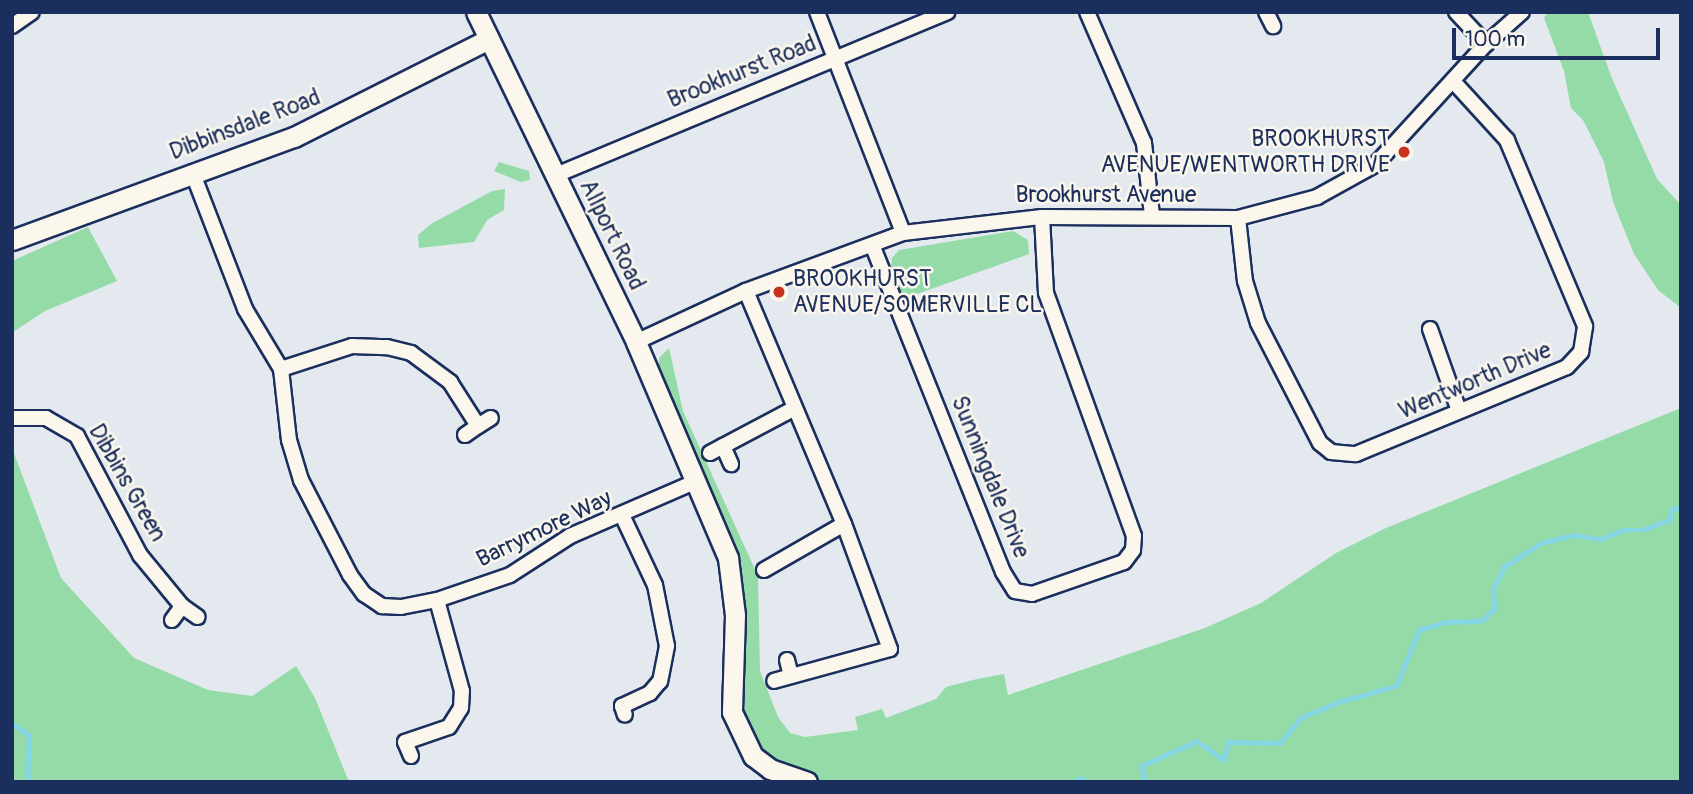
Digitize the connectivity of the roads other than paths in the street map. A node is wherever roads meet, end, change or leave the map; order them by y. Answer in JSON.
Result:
{"nodes":[{"id":1,"x":32,"y":12,"type":"edge"},
{"id":2,"x":476,"y":12,"type":"edge"},
{"id":3,"x":817,"y":12,"type":"edge"},
{"id":4,"x":947,"y":12,"type":"edge"},
{"id":5,"x":1087,"y":12,"type":"edge"},
{"id":6,"x":1266,"y":12,"type":"edge"},
{"id":7,"x":1456,"y":12,"type":"edge"},
{"id":8,"x":1522,"y":12,"type":"edge"},
{"id":9,"x":12,"y":26,"type":"edge"},
{"id":10,"x":1273,"y":26,"type":"dead end"},
{"id":11,"x":489,"y":39,"type":"junction"},
{"id":12,"x":1486,"y":44,"type":"junction"},
{"id":13,"x":836,"y":58,"type":"junction"},
{"id":14,"x":1453,"y":81,"type":"junction"},
{"id":15,"x":193,"y":174,"type":"junction"},
{"id":16,"x":556,"y":175,"type":"junction"},
{"id":17,"x":1152,"y":215,"type":"junction"},
{"id":18,"x":1042,"y":217,"type":"junction"},
{"id":19,"x":1238,"y":218,"type":"junction"},
{"id":20,"x":903,"y":233,"type":"junction"},
{"id":21,"x":12,"y":240,"type":"edge"},
{"id":22,"x":873,"y":247,"type":"junction"},
{"id":23,"x":746,"y":292,"type":"junction"},
{"id":24,"x":1430,"y":329,"type":"dead end"},
{"id":25,"x":636,"y":342,"type":"junction"},
{"id":26,"x":281,"y":369,"type":"junction"},
{"id":27,"x":1458,"y":408,"type":"junction"},
{"id":28,"x":793,"y":410,"type":"junction"},
{"id":29,"x":12,"y":418,"type":"edge"},
{"id":30,"x":491,"y":418,"type":"dead end"},
{"id":31,"x":478,"y":426,"type":"junction"},
{"id":32,"x":465,"y":435,"type":"dead end"},
{"id":33,"x":731,"y":464,"type":"dead end"},
{"id":34,"x":697,"y":481,"type":"junction"},
{"id":35,"x":622,"y":515,"type":"junction"},
{"id":36,"x":844,"y":524,"type":"junction"},
{"id":37,"x":764,"y":570,"type":"dead end"},
{"id":38,"x":437,"y":600,"type":"junction"},
{"id":39,"x":182,"y":606,"type":"junction"},
{"id":40,"x":198,"y":617,"type":"dead end"},
{"id":41,"x":172,"y":621,"type":"dead end"},
{"id":42,"x":787,"y":660,"type":"dead end"},
{"id":43,"x":791,"y":677,"type":"junction"},
{"id":44,"x":774,"y":681,"type":"dead end"},
{"id":45,"x":625,"y":715,"type":"dead end"},
{"id":46,"x":406,"y":743,"type":"dead end"},
{"id":47,"x":807,"y":782,"type":"edge"}],
"edges":[{"from":1,"to":9,"type":"street"},
{"from":2,"to":11,"type":"street","name":"Allport Road"},
{"from":3,"to":13,"type":"street"},
{"from":4,"to":13,"type":"street","name":"Brookhurst Road"},
{"from":5,"to":17,"type":"street"},
{"from":6,"to":10,"type":"street"},
{"from":7,"to":12,"type":"street"},
{"from":8,"to":12,"type":"street","name":"Brookhurst Avenue"},
{"from":11,"to":15,"type":"street","name":"Dibbinsdale Road"},
{"from":11,"to":16,"type":"street","name":"Allport Road"},
{"from":12,"to":14,"type":"street","name":"Brookhurst Avenue"},
{"from":13,"to":16,"type":"street","name":"Brookhurst Road"},
{"from":13,"to":20,"type":"street"},
{"from":14,"to":19,"type":"street","name":"Brookhurst Avenue"},
{"from":14,"to":27,"type":"street","name":"Wentworth Drive"},
{"from":15,"to":21,"type":"street","name":"Dibbinsdale Road"},
{"from":15,"to":26,"type":"street","name":"Barrymore Way"},
{"from":16,"to":25,"type":"street","name":"Allport Road"},
{"from":17,"to":18,"type":"street","name":"Brookhurst Avenue"},
{"from":17,"to":19,"type":"street","name":"Brookhurst Avenue"},
{"from":18,"to":20,"type":"street","name":"Brookhurst Avenue"},
{"from":18,"to":22,"type":"street","name":"Sunningdale Drive"},
{"from":19,"to":27,"type":"street","name":"Wentworth Drive"},
{"from":20,"to":22,"type":"street","name":"Brookhurst Avenue"},
{"from":22,"to":23,"type":"street","name":"Brookhurst Avenue"},
{"from":23,"to":25,"type":"street","name":"Brookhurst Avenue"},
{"from":23,"to":28,"type":"street"},
{"from":24,"to":27,"type":"street"},
{"from":25,"to":34,"type":"street","name":"Allport Road"},
{"from":26,"to":31,"type":"street"},
{"from":26,"to":38,"type":"street","name":"Barrymore Way"},
{"from":28,"to":33,"type":"street"},
{"from":28,"to":36,"type":"street"},
{"from":29,"to":39,"type":"street","name":"Dibbins Green"},
{"from":30,"to":31,"type":"street"},
{"from":31,"to":32,"type":"street"},
{"from":34,"to":35,"type":"street","name":"Barrymore Way"},
{"from":34,"to":47,"type":"street","name":"Allport Road"},
{"from":35,"to":38,"type":"street","name":"Barrymore Way"},
{"from":35,"to":45,"type":"street"},
{"from":36,"to":37,"type":"street"},
{"from":36,"to":43,"type":"street"},
{"from":38,"to":46,"type":"street"},
{"from":39,"to":40,"type":"street","name":"Dibbins Green"},
{"from":39,"to":41,"type":"street"},
{"from":42,"to":43,"type":"street"},
{"from":43,"to":44,"type":"street"}]}
